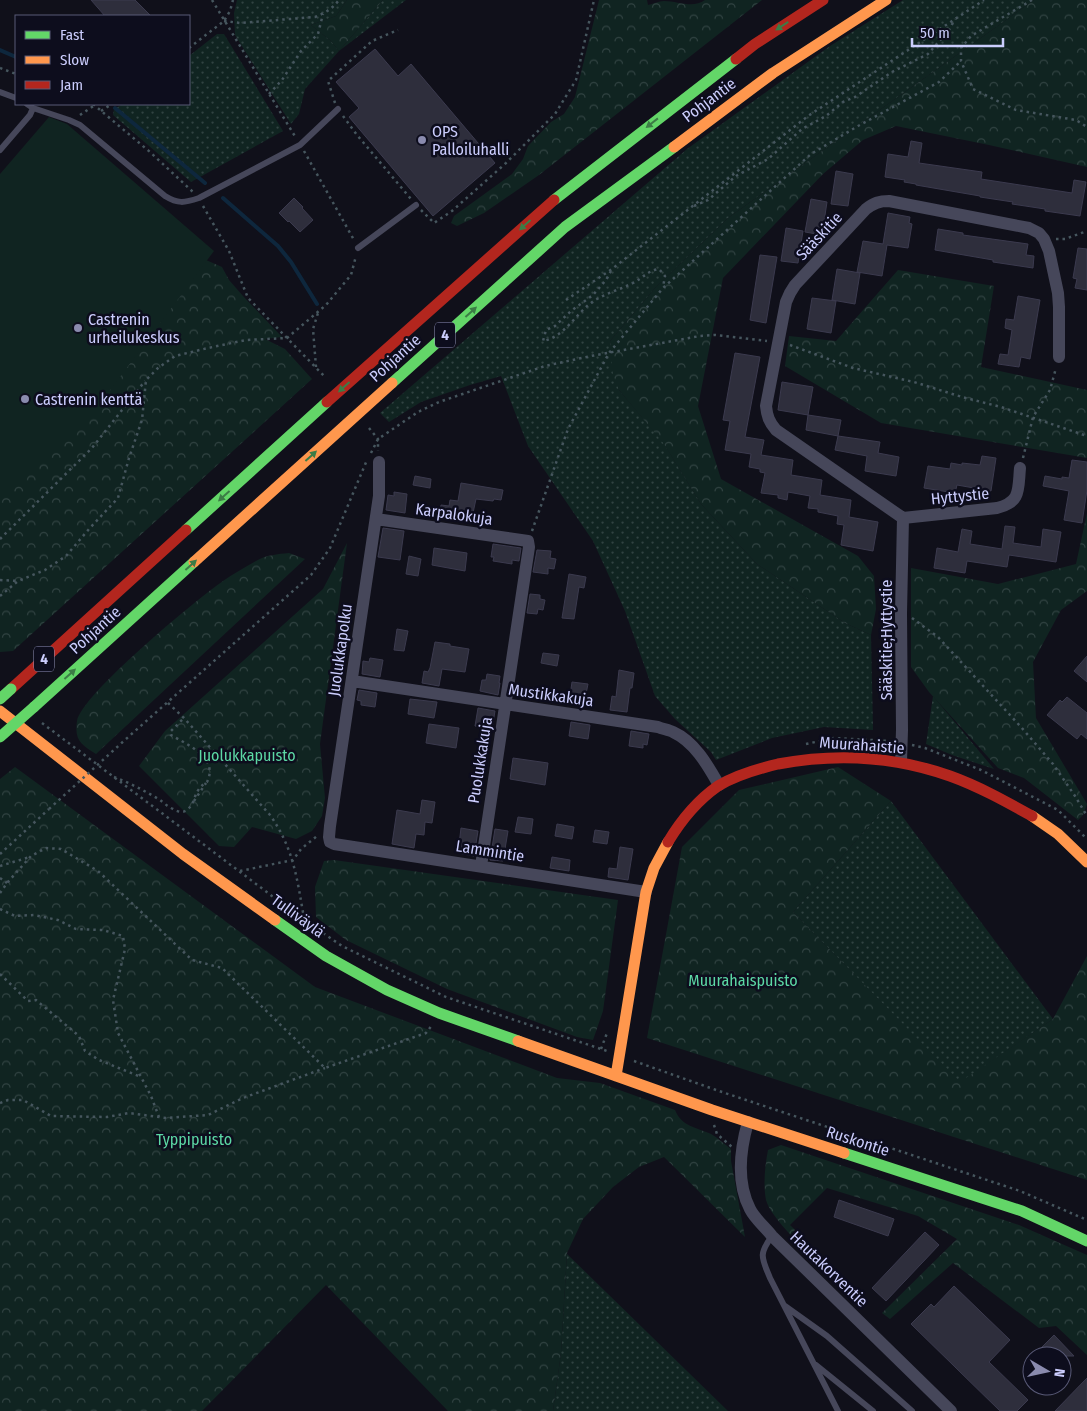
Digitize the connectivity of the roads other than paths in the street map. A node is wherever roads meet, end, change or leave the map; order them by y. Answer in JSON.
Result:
{"nodes":[{"id":1,"x":823,"y":0,"type":"edge"},
{"id":2,"x":886,"y":0,"type":"edge"},
{"id":3,"x":0,"y":92,"type":"edge"},
{"id":4,"x":15,"y":98,"type":"edge"},
{"id":5,"x":30,"y":106,"type":"edge"},
{"id":6,"x":338,"y":109,"type":"road end"},
{"id":7,"x":0,"y":150,"type":"edge"},
{"id":8,"x":416,"y":205,"type":"road end"},
{"id":9,"x":358,"y":248,"type":"road end"},
{"id":10,"x":1058,"y":357,"type":"road end"},
{"id":11,"x":379,"y":462,"type":"dead end"},
{"id":12,"x":1020,"y":468,"type":"road end"},
{"id":13,"x":903,"y":518,"type":"junction"},
{"id":14,"x":376,"y":519,"type":"junction"},
{"id":15,"x":528,"y":541,"type":"joint"},
{"id":16,"x":352,"y":682,"type":"junction"},
{"id":17,"x":0,"y":699,"type":"edge"},
{"id":18,"x":505,"y":704,"type":"junction"},
{"id":19,"x":0,"y":711,"type":"edge"},
{"id":20,"x":0,"y":737,"type":"edge"},
{"id":21,"x":900,"y":762,"type":"junction"},
{"id":22,"x":719,"y":786,"type":"junction"},
{"id":23,"x":330,"y":842,"type":"joint"},
{"id":24,"x":1087,"y":862,"type":"edge"},
{"id":25,"x":480,"y":866,"type":"junction"},
{"id":26,"x":646,"y":892,"type":"junction"},
{"id":27,"x":616,"y":1076,"type":"junction"},
{"id":28,"x":748,"y":1122,"type":"junction"},
{"id":29,"x":772,"y":1236,"type":"junction"},
{"id":30,"x":1087,"y":1241,"type":"edge"},
{"id":31,"x":784,"y":1306,"type":"junction"},
{"id":32,"x":813,"y":1363,"type":"junction"},
{"id":33,"x":838,"y":1411,"type":"edge"},
{"id":34,"x":873,"y":1411,"type":"edge"},
{"id":35,"x":912,"y":1411,"type":"edge"},
{"id":36,"x":951,"y":1411,"type":"edge"}],
"edges":[{"from":1,"to":17,"type":"main road","name":"Pohjantie","number":"4","one_way":true,"bridge":true},
{"from":20,"to":2,"type":"main road","name":"Pohjantie","number":"4","one_way":true,"bridge":true},
{"from":3,"to":4,"type":"lane"},
{"from":5,"to":6,"type":"lane"},
{"from":5,"to":7,"type":"lane"},
{"from":8,"to":9,"type":"lane"},
{"from":10,"to":13,"type":"street","name":"Sääskitie"},
{"from":11,"to":14,"type":"street","name":"Juolukkapolku"},
{"from":12,"to":13,"type":"street","name":"Hyttystie"},
{"from":13,"to":21,"type":"street","name":"Sääskitie;Hyttystie"},
{"from":14,"to":15,"type":"street","name":"Karpalokuja"},
{"from":14,"to":16,"type":"street","name":"Juolukkapolku"},
{"from":15,"to":18,"type":"street","name":"Puolukkakuja"},
{"from":16,"to":18,"type":"street","name":"Mustikkakuja"},
{"from":16,"to":23,"type":"street","name":"Juolukkapolku"},
{"from":18,"to":22,"type":"street","name":"Mustikkakuja"},
{"from":18,"to":25,"type":"street","name":"Puolukkakuja"},
{"from":19,"to":27,"type":"main road","name":"Tulliväylä"},
{"from":21,"to":22,"type":"main road","name":"Muurahaistie"},
{"from":21,"to":24,"type":"main road","name":"Muurahaistie"},
{"from":22,"to":26,"type":"main road","name":"Muurahaistie"},
{"from":23,"to":25,"type":"street","name":"Lammintie"},
{"from":25,"to":26,"type":"street","name":"Lammintie"},
{"from":26,"to":27,"type":"main road","name":"Muurahaistie"},
{"from":27,"to":28,"type":"main road","name":"Ruskontie"},
{"from":28,"to":29,"type":"street","name":"Hautakorventie"},
{"from":28,"to":30,"type":"main road","name":"Ruskontie"},
{"from":29,"to":31,"type":"lane"},
{"from":29,"to":36,"type":"street","name":"Hautakorventie"},
{"from":31,"to":32,"type":"lane"},
{"from":31,"to":35,"type":"lane"},
{"from":32,"to":33,"type":"lane"},
{"from":32,"to":34,"type":"lane"}]}
